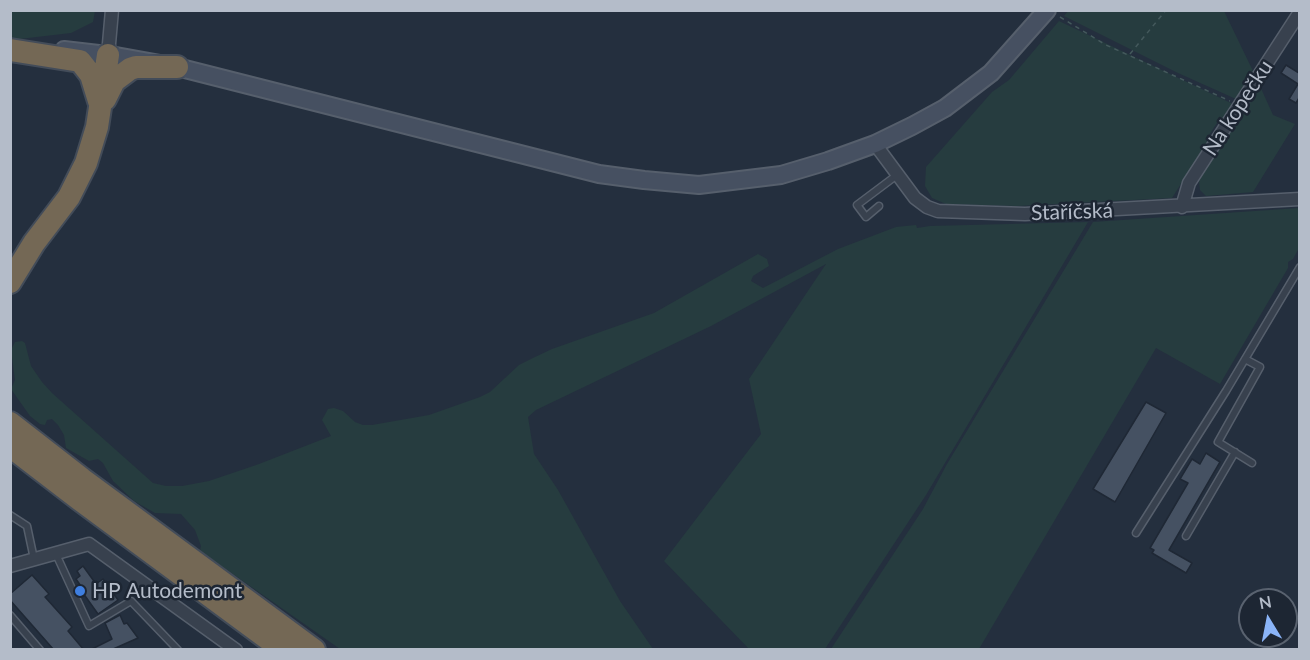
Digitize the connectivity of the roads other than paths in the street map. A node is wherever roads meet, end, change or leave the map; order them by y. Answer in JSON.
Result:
{"nodes":[{"id":1,"x":112,"y":10,"type":"edge"},
{"id":2,"x":1299,"y":12,"type":"edge"},
{"id":3,"x":1052,"y":13,"type":"edge"},
{"id":4,"x":10,"y":50,"type":"edge"},
{"id":5,"x":108,"y":55,"type":"junction"},
{"id":6,"x":177,"y":67,"type":"junction"},
{"id":7,"x":100,"y":108,"type":"junction"},
{"id":8,"x":875,"y":144,"type":"junction"},
{"id":9,"x":897,"y":175,"type":"junction"},
{"id":10,"x":1299,"y":199,"type":"edge"},
{"id":11,"x":879,"y":206,"type":"dead end"},
{"id":12,"x":1182,"y":207,"type":"junction"},
{"id":13,"x":34,"y":243,"type":"junction"},
{"id":14,"x":10,"y":260,"type":"edge"},
{"id":15,"x":1299,"y":267,"type":"edge"},
{"id":16,"x":10,"y":282,"type":"edge"},
{"id":17,"x":1245,"y":359,"type":"junction"},
{"id":18,"x":10,"y":406,"type":"edge"},
{"id":19,"x":10,"y":423,"type":"edge"},
{"id":20,"x":10,"y":446,"type":"edge"},
{"id":21,"x":1235,"y":452,"type":"junction"},
{"id":22,"x":1252,"y":463,"type":"dead end"},
{"id":23,"x":82,"y":479,"type":"junction"},
{"id":24,"x":10,"y":515,"type":"edge"},
{"id":25,"x":1136,"y":533,"type":"dead end"},
{"id":26,"x":1186,"y":536,"type":"dead end"},
{"id":27,"x":56,"y":553,"type":"junction"},
{"id":28,"x":34,"y":559,"type":"junction"},
{"id":29,"x":10,"y":566,"type":"edge"},
{"id":30,"x":10,"y":615,"type":"edge"},
{"id":31,"x":39,"y":650,"type":"edge"},
{"id":32,"x":178,"y":650,"type":"edge"},
{"id":33,"x":236,"y":650,"type":"edge"},
{"id":34,"x":283,"y":650,"type":"edge"},
{"id":35,"x":314,"y":650,"type":"edge"}],
"edges":[{"from":1,"to":5,"type":"street"},
{"from":2,"to":12,"type":"street","name":"Na kopečku"},
{"from":3,"to":8,"type":"street"},
{"from":4,"to":5,"type":"street"},
{"from":4,"to":7,"type":"highway"},
{"from":5,"to":6,"type":"street"},
{"from":5,"to":7,"type":"highway"},
{"from":6,"to":7,"type":"highway"},
{"from":6,"to":8,"type":"street"},
{"from":7,"to":13,"type":"highway"},
{"from":8,"to":9,"type":"street","name":"Staříčská"},
{"from":9,"to":11,"type":"lane"},
{"from":9,"to":12,"type":"street","name":"Staříčská"},
{"from":10,"to":12,"type":"street","name":"Staříčská"},
{"from":13,"to":14,"type":"highway"},
{"from":13,"to":16,"type":"highway"},
{"from":15,"to":17,"type":"lane"},
{"from":17,"to":21,"type":"lane"},
{"from":17,"to":25,"type":"lane"},
{"from":18,"to":23,"type":"highway"},
{"from":19,"to":23,"type":"highway"},
{"from":20,"to":34,"type":"highway"},
{"from":21,"to":22,"type":"lane"},
{"from":21,"to":26,"type":"lane"},
{"from":23,"to":35,"type":"highway"},
{"from":24,"to":28,"type":"lane"},
{"from":27,"to":28,"type":"street"},
{"from":27,"to":32,"type":"lane"},
{"from":27,"to":33,"type":"street"},
{"from":28,"to":29,"type":"street"},
{"from":30,"to":31,"type":"lane"}]}
